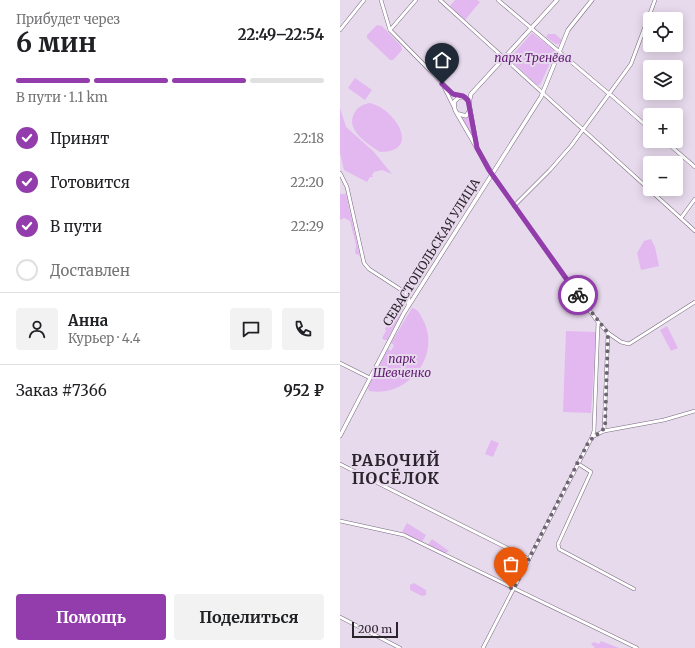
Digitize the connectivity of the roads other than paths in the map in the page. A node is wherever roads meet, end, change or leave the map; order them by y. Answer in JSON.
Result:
{"nodes":[{"id":1,"x":364,"y":0,"type":"edge"},
{"id":2,"x":381,"y":0,"type":"edge"},
{"id":3,"x":416,"y":0,"type":"edge"},
{"id":4,"x":440,"y":0,"type":"edge"},
{"id":5,"x":498,"y":0,"type":"edge"},
{"id":6,"x":556,"y":0,"type":"edge"},
{"id":7,"x":592,"y":0,"type":"edge"},
{"id":8,"x":655,"y":0,"type":"edge"},
{"id":9,"x":531,"y":28,"type":"junction"},
{"id":10,"x":340,"y":30,"type":"edge"},
{"id":11,"x":390,"y":30,"type":"junction"},
{"id":12,"x":559,"y":50,"type":"junction"},
{"id":13,"x":504,"y":58,"type":"junction"},
{"id":14,"x":442,"y":84,"type":"junction"},
{"id":15,"x":542,"y":93,"type":"junction"},
{"id":16,"x":471,"y":94,"type":"junction"},
{"id":17,"x":461,"y":96,"type":"junction"},
{"id":18,"x":469,"y":103,"type":"junction"},
{"id":19,"x":454,"y":108,"type":"junction"},
{"id":20,"x":470,"y":109,"type":"junction"},
{"id":21,"x":456,"y":112,"type":"junction"},
{"id":22,"x":643,"y":122,"type":"edge"},
{"id":23,"x":582,"y":128,"type":"junction"},
{"id":24,"x":476,"y":136,"type":"junction"},
{"id":25,"x":471,"y":138,"type":"junction"},
{"id":26,"x":477,"y":148,"type":"junction"},
{"id":27,"x":673,"y":148,"type":"edge"},
{"id":28,"x":695,"y":167,"type":"edge"},
{"id":29,"x":340,"y":173,"type":"edge"},
{"id":30,"x":492,"y":174,"type":"junction"},
{"id":31,"x":695,"y":199,"type":"edge"},
{"id":32,"x":514,"y":206,"type":"junction"},
{"id":33,"x":681,"y":218,"type":"junction"},
{"id":34,"x":695,"y":231,"type":"edge"},
{"id":35,"x":406,"y":294,"type":"junction"},
{"id":36,"x":415,"y":294,"type":"junction"},
{"id":37,"x":695,"y":302,"type":"edge"},
{"id":38,"x":408,"y":306,"type":"junction"},
{"id":39,"x":598,"y":322,"type":"junction"},
{"id":40,"x":604,"y":328,"type":"junction"},
{"id":41,"x":598,"y":330,"type":"junction"},
{"id":42,"x":608,"y":333,"type":"junction"},
{"id":43,"x":340,"y":363,"type":"edge"},
{"id":44,"x":370,"y":378,"type":"junction"},
{"id":45,"x":695,"y":411,"type":"edge"},
{"id":46,"x":605,"y":430,"type":"junction"},
{"id":47,"x":594,"y":431,"type":"junction"},
{"id":48,"x":597,"y":434,"type":"junction"},
{"id":49,"x":340,"y":436,"type":"edge"},
{"id":50,"x":592,"y":437,"type":"junction"},
{"id":51,"x":577,"y":463,"type":"junction"},
{"id":52,"x":340,"y":464,"type":"edge"},
{"id":53,"x":340,"y":521,"type":"edge"},
{"id":54,"x":530,"y":559,"type":"junction"},
{"id":55,"x":514,"y":589,"type":"junction"},
{"id":56,"x":634,"y":589,"type":"dead end"},
{"id":57,"x":340,"y":617,"type":"edge"},
{"id":58,"x":400,"y":648,"type":"edge"},
{"id":59,"x":483,"y":648,"type":"edge"},
{"id":60,"x":637,"y":648,"type":"edge"}],
"edges":[{"from":1,"to":10,"type":"main road"},
{"from":2,"to":11,"type":"main road"},
{"from":3,"to":11,"type":"main road"},
{"from":4,"to":13,"type":"main road"},
{"from":5,"to":9,"type":"main road"},
{"from":6,"to":9,"type":"main road"},
{"from":7,"to":12,"type":"main road","name":"СЕВАСТОПОЛЬСКАЯ УЛИЦА"},
{"from":8,"to":23,"type":"main road"},
{"from":9,"to":12,"type":"main road"},
{"from":9,"to":13,"type":"main road"},
{"from":11,"to":14,"type":"main road"},
{"from":12,"to":15,"type":"main road","name":"СЕВАСТОПОЛЬСКАЯ УЛИЦА"},
{"from":12,"to":22,"type":"main road"},
{"from":13,"to":15,"type":"main road"},
{"from":13,"to":16,"type":"main road"},
{"from":14,"to":17,"type":"main road"},
{"from":14,"to":19,"type":"main road"},
{"from":15,"to":23,"type":"main road"},
{"from":15,"to":30,"type":"main road","name":"СЕВАСТОПОЛЬСКАЯ УЛИЦА"},
{"from":16,"to":17,"type":"main road"},
{"from":16,"to":18,"type":"main road"},
{"from":17,"to":18,"type":"main road"},
{"from":17,"to":19,"type":"main road"},
{"from":18,"to":20,"type":"main road"},
{"from":19,"to":21,"type":"main road"},
{"from":20,"to":21,"type":"main road"},
{"from":20,"to":24,"type":"main road"},
{"from":21,"to":25,"type":"main road"},
{"from":23,"to":32,"type":"main road"},
{"from":23,"to":33,"type":"main road"},
{"from":24,"to":25,"type":"main road"},
{"from":24,"to":26,"type":"main road"},
{"from":25,"to":26,"type":"main road"},
{"from":26,"to":30,"type":"main road"},
{"from":27,"to":28,"type":"main road"},
{"from":29,"to":35,"type":"main road"},
{"from":30,"to":32,"type":"main road"},
{"from":30,"to":36,"type":"main road","name":"СЕВАСТОПОЛЬСКАЯ УЛИЦА"},
{"from":31,"to":33,"type":"main road"},
{"from":32,"to":39,"type":"main road"},
{"from":33,"to":34,"type":"main road"},
{"from":35,"to":36,"type":"main road"},
{"from":35,"to":38,"type":"main road"},
{"from":36,"to":38,"type":"main road","name":"СЕВАСТОПОЛЬСКАЯ УЛИЦА"},
{"from":37,"to":42,"type":"main road"},
{"from":38,"to":44,"type":"main road","name":"СЕВАСТОПОЛЬСКАЯ УЛИЦА"},
{"from":39,"to":40,"type":"main road"},
{"from":39,"to":41,"type":"main road"},
{"from":40,"to":41,"type":"main road"},
{"from":40,"to":42,"type":"main road"},
{"from":41,"to":47,"type":"main road"},
{"from":42,"to":46,"type":"main road"},
{"from":43,"to":44,"type":"main road"},
{"from":44,"to":49,"type":"main road","name":"СЕВАСТОПОЛЬСКАЯ УЛИЦА"},
{"from":45,"to":46,"type":"main road"},
{"from":46,"to":48,"type":"main road"},
{"from":47,"to":48,"type":"main road"},
{"from":47,"to":50,"type":"main road"},
{"from":48,"to":50,"type":"main road"},
{"from":50,"to":51,"type":"main road"},
{"from":51,"to":54,"type":"main road"},
{"from":51,"to":56,"type":"main road"},
{"from":52,"to":54,"type":"main road"},
{"from":53,"to":55,"type":"main road"},
{"from":54,"to":55,"type":"main road"},
{"from":55,"to":59,"type":"main road"},
{"from":55,"to":60,"type":"main road"},
{"from":57,"to":58,"type":"main road"}]}
